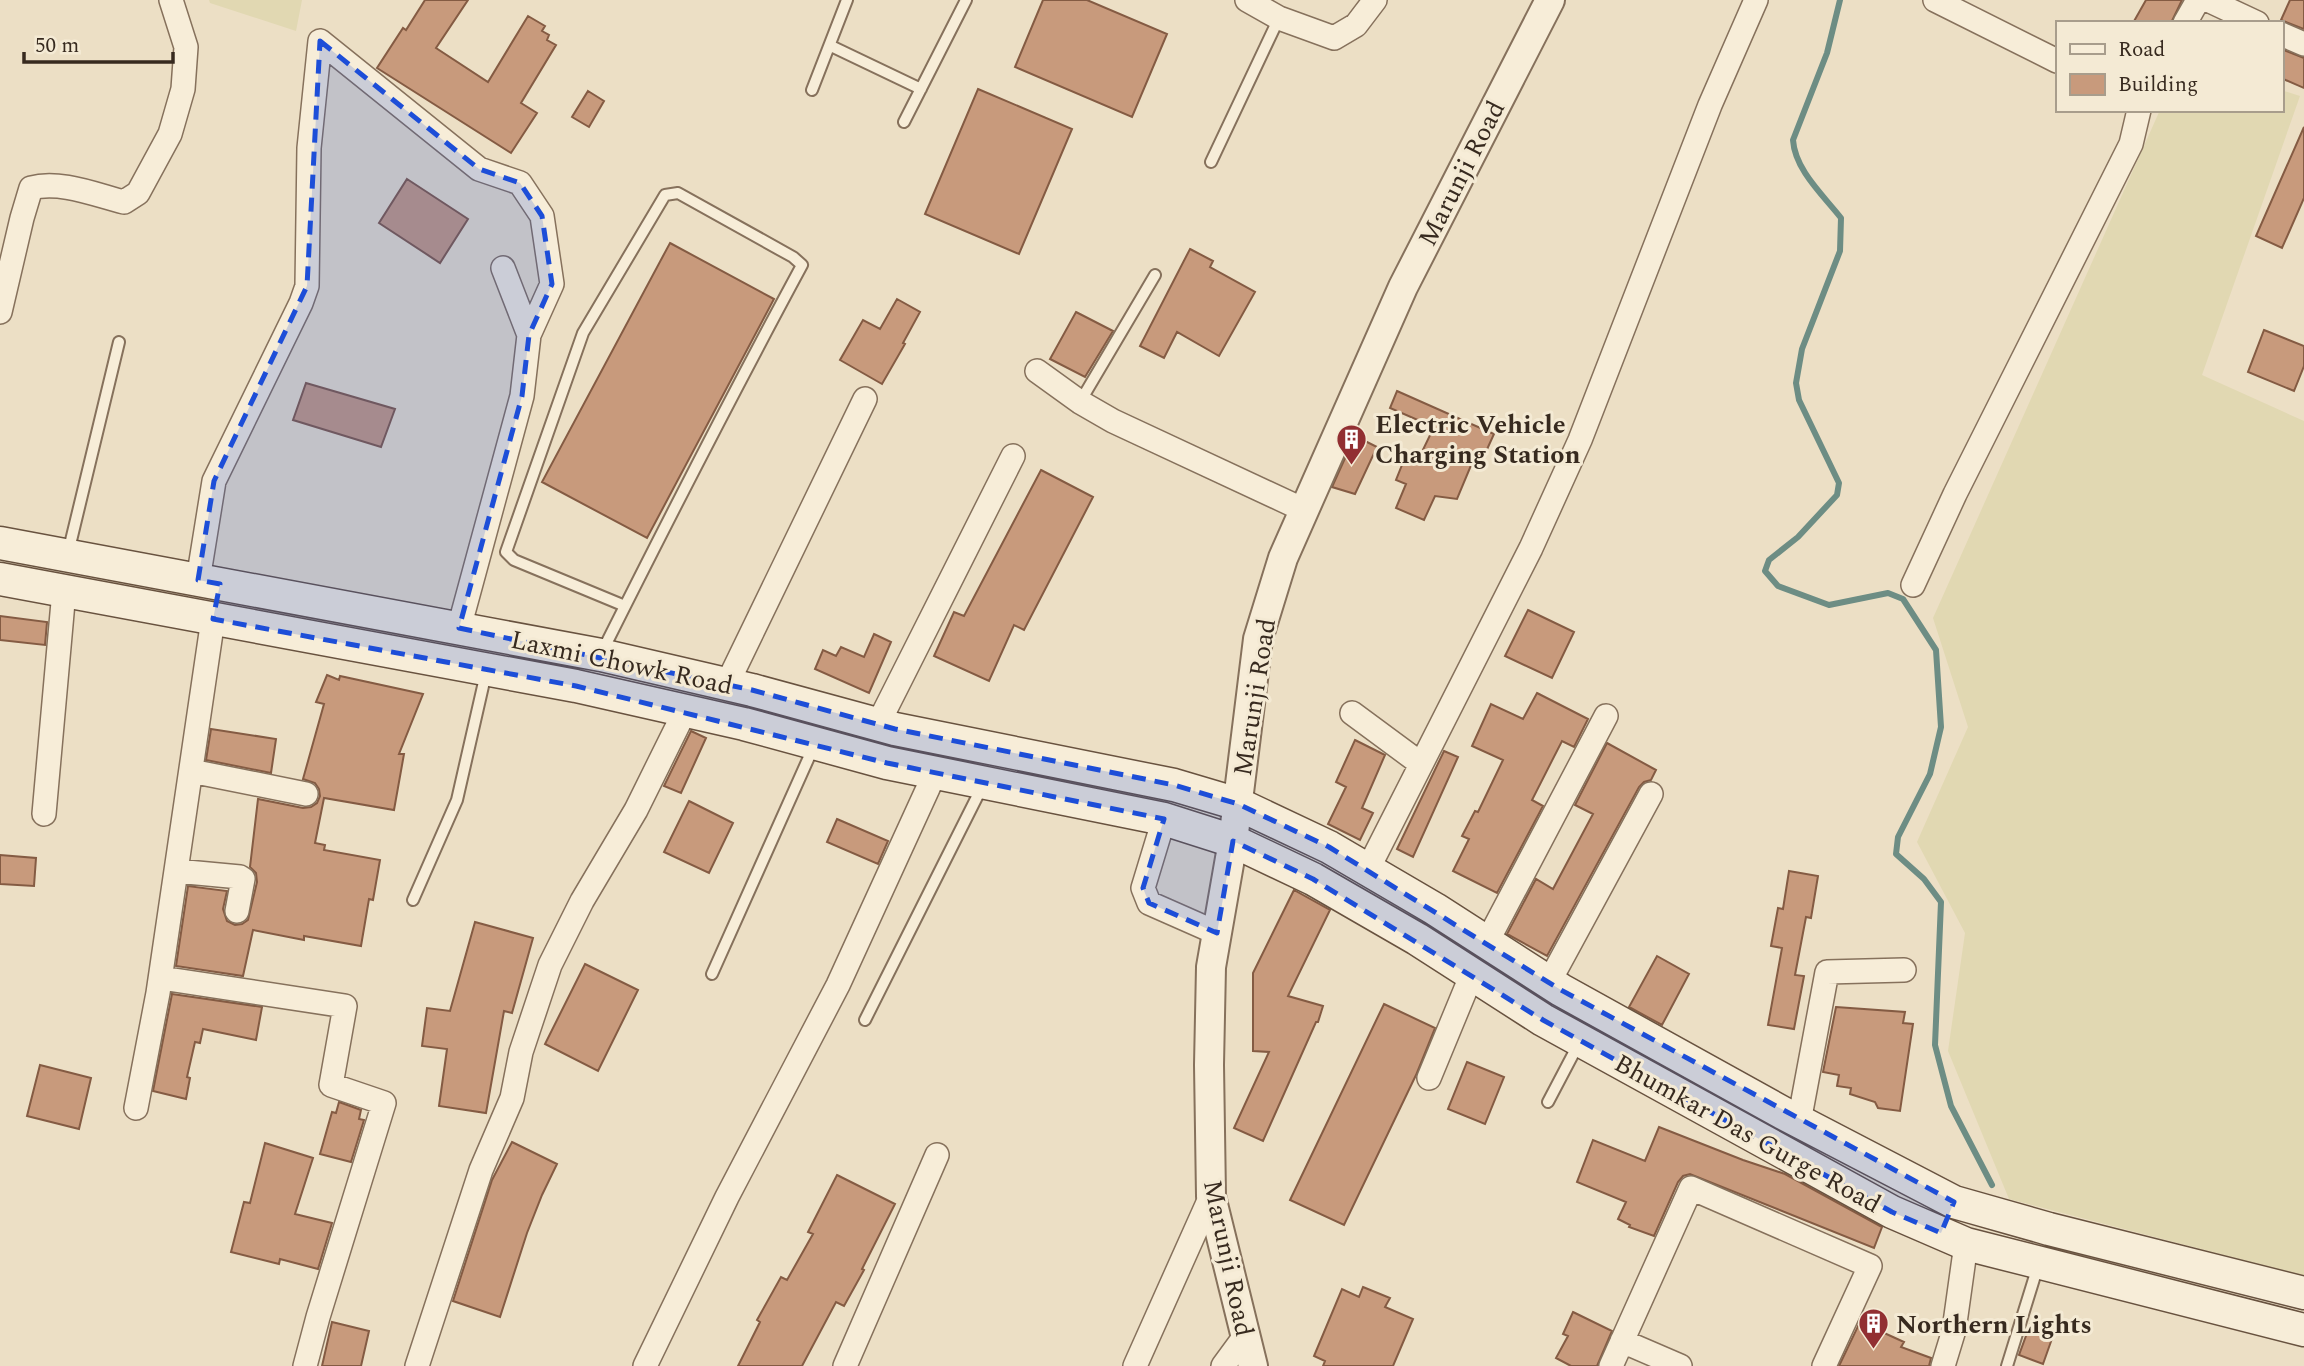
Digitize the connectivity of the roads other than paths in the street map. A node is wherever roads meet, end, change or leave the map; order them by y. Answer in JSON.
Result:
{"nodes":[{"id":1,"x":171,"y":0,"type":"edge"},
{"id":2,"x":847,"y":0,"type":"edge"},
{"id":3,"x":966,"y":0,"type":"edge"},
{"id":4,"x":1247,"y":0,"type":"edge"},
{"id":5,"x":1375,"y":0,"type":"edge"},
{"id":6,"x":1550,"y":0,"type":"edge"},
{"id":7,"x":1756,"y":0,"type":"edge"},
{"id":8,"x":1935,"y":0,"type":"edge"},
{"id":9,"x":2198,"y":0,"type":"edge"},
{"id":10,"x":2208,"y":0,"type":"edge"},
{"id":11,"x":1279,"y":18,"type":"junction"},
{"id":12,"x":2186,"y":21,"type":"edge"},
{"id":13,"x":2253,"y":21,"type":"edge"},
{"id":14,"x":2283,"y":35,"type":"edge"},
{"id":15,"x":2304,"y":44,"type":"edge"},
{"id":16,"x":831,"y":46,"type":"junction"},
{"id":17,"x":2056,"y":60,"type":"edge"},
{"id":18,"x":921,"y":89,"type":"junction"},
{"id":19,"x":812,"y":90,"type":"dead end"},
{"id":20,"x":2138,"y":112,"type":"edge"},
{"id":21,"x":904,"y":122,"type":"dead end"},
{"id":22,"x":1211,"y":162,"type":"dead end"},
{"id":23,"x":503,"y":268,"type":"dead end"},
{"id":24,"x":1155,"y":275,"type":"dead end"},
{"id":25,"x":0,"y":312,"type":"edge"},
{"id":26,"x":529,"y":335,"type":"junction"},
{"id":27,"x":119,"y":342,"type":"dead end"},
{"id":28,"x":1037,"y":371,"type":"dead end"},
{"id":29,"x":865,"y":399,"type":"dead end"},
{"id":30,"x":1080,"y":402,"type":"junction"},
{"id":31,"x":1013,"y":456,"type":"dead end"},
{"id":32,"x":1304,"y":510,"type":"junction"},
{"id":33,"x":0,"y":543,"type":"edge"},
{"id":34,"x":67,"y":555,"type":"junction"},
{"id":35,"x":0,"y":579,"type":"edge"},
{"id":36,"x":209,"y":582,"type":"junction"},
{"id":37,"x":1913,"y":584,"type":"dead end"},
{"id":38,"x":64,"y":591,"type":"junction"},
{"id":39,"x":625,"y":606,"type":"junction"},
{"id":40,"x":213,"y":619,"type":"junction"},
{"id":41,"x":459,"y":628,"type":"junction"},
{"id":42,"x":601,"y":655,"type":"junction"},
{"id":43,"x":487,"y":670,"type":"junction"},
{"id":44,"x":684,"y":674,"type":"junction"},
{"id":45,"x":727,"y":684,"type":"junction"},
{"id":46,"x":678,"y":709,"type":"junction"},
{"id":47,"x":1352,"y":713,"type":"dead end"},
{"id":48,"x":1606,"y":716,"type":"dead end"},
{"id":49,"x":878,"y":724,"type":"junction"},
{"id":50,"x":815,"y":744,"type":"junction"},
{"id":51,"x":1421,"y":764,"type":"junction"},
{"id":52,"x":191,"y":771,"type":"junction"},
{"id":53,"x":935,"y":773,"type":"junction"},
{"id":54,"x":984,"y":783,"type":"junction"},
{"id":55,"x":306,"y":794,"type":"dead end"},
{"id":56,"x":1651,"y":794,"type":"dead end"},
{"id":57,"x":1238,"y":804,"type":"junction"},
{"id":58,"x":44,"y":814,"type":"dead end"},
{"id":59,"x":1164,"y":819,"type":"junction"},
{"id":60,"x":1233,"y":841,"type":"junction"},
{"id":61,"x":1368,"y":869,"type":"junction"},
{"id":62,"x":176,"y":871,"type":"junction"},
{"id":63,"x":413,"y":900,"type":"dead end"},
{"id":64,"x":237,"y":911,"type":"dead end"},
{"id":65,"x":1217,"y":933,"type":"junction"},
{"id":66,"x":1487,"y":942,"type":"junction"},
{"id":67,"x":1904,"y":970,"type":"dead end"},
{"id":68,"x":712,"y":974,"type":"dead end"},
{"id":69,"x":1472,"y":974,"type":"junction"},
{"id":70,"x":161,"y":978,"type":"junction"},
{"id":71,"x":1549,"y":982,"type":"junction"},
{"id":72,"x":1532,"y":1013,"type":"junction"},
{"id":73,"x":865,"y":1020,"type":"dead end"},
{"id":74,"x":1580,"y":1041,"type":"junction"},
{"id":75,"x":1429,"y":1078,"type":"dead end"},
{"id":76,"x":1548,"y":1102,"type":"dead end"},
{"id":77,"x":136,"y":1108,"type":"dead end"},
{"id":78,"x":1791,"y":1117,"type":"junction"},
{"id":79,"x":1767,"y":1143,"type":"junction"},
{"id":80,"x":937,"y":1155,"type":"dead end"},
{"id":81,"x":1211,"y":1196,"type":"junction"},
{"id":82,"x":1954,"y":1202,"type":"junction"},
{"id":83,"x":1953,"y":1238,"type":"junction"},
{"id":84,"x":2039,"y":1263,"type":"junction"},
{"id":85,"x":2304,"y":1293,"type":"edge"},
{"id":86,"x":2304,"y":1330,"type":"edge"},
{"id":87,"x":1245,"y":1336,"type":"junction"},
{"id":88,"x":1622,"y":1341,"type":"junction"},
{"id":89,"x":305,"y":1366,"type":"edge"},
{"id":90,"x":417,"y":1366,"type":"edge"},
{"id":91,"x":645,"y":1366,"type":"edge"},
{"id":92,"x":845,"y":1366,"type":"edge"},
{"id":93,"x":1135,"y":1366,"type":"edge"},
{"id":94,"x":1223,"y":1366,"type":"edge"},
{"id":95,"x":1253,"y":1366,"type":"edge"},
{"id":96,"x":1611,"y":1366,"type":"edge"},
{"id":97,"x":1681,"y":1366,"type":"edge"},
{"id":98,"x":1824,"y":1366,"type":"edge"},
{"id":99,"x":1944,"y":1366,"type":"edge"},
{"id":100,"x":2007,"y":1366,"type":"edge"}],
"edges":[{"from":1,"to":25,"type":"street"},
{"from":2,"to":16,"type":"lane"},
{"from":3,"to":18,"type":"lane"},
{"from":4,"to":11,"type":"street"},
{"from":5,"to":11,"type":"street"},
{"from":6,"to":32,"type":"street","name":"Marunji Road"},
{"from":7,"to":51,"type":"street"},
{"from":8,"to":17,"type":"street"},
{"from":9,"to":12,"type":"street"},
{"from":10,"to":13,"type":"street"},
{"from":11,"to":22,"type":"lane"},
{"from":14,"to":15,"type":"street"},
{"from":16,"to":18,"type":"lane"},
{"from":16,"to":19,"type":"lane"},
{"from":18,"to":21,"type":"lane"},
{"from":20,"to":37,"type":"street"},
{"from":23,"to":26,"type":"street"},
{"from":24,"to":30,"type":"lane"},
{"from":26,"to":36,"type":"street"},
{"from":26,"to":41,"type":"street"},
{"from":27,"to":34,"type":"lane"},
{"from":28,"to":30,"type":"street"},
{"from":29,"to":45,"type":"street"},
{"from":30,"to":32,"type":"street"},
{"from":31,"to":49,"type":"street"},
{"from":32,"to":57,"type":"street","name":"Marunji Road"},
{"from":33,"to":34,"type":"main road","name":"Laxmi Chowk Road"},
{"from":34,"to":36,"type":"main road","name":"Laxmi Chowk Road"},
{"from":35,"to":38,"type":"main road","name":"Laxmi Chowk Road"},
{"from":36,"to":40,"type":"main road"},
{"from":36,"to":41,"type":"main road","name":"Laxmi Chowk Road"},
{"from":38,"to":40,"type":"main road","name":"Laxmi Chowk Road"},
{"from":38,"to":58,"type":"street"},
{"from":39,"to":39,"type":"lane"},
{"from":39,"to":42,"type":"lane"},
{"from":40,"to":43,"type":"main road","name":"Laxmi Chowk Road"},
{"from":40,"to":52,"type":"street"},
{"from":41,"to":42,"type":"main road","name":"Laxmi Chowk Road"},
{"from":42,"to":44,"type":"main road","name":"Laxmi Chowk Road"},
{"from":43,"to":46,"type":"main road","name":"Laxmi Chowk Road"},
{"from":43,"to":63,"type":"lane"},
{"from":44,"to":45,"type":"main road","name":"Laxmi Chowk Road"},
{"from":44,"to":46,"type":"main road"},
{"from":45,"to":49,"type":"main road","name":"Laxmi Chowk Road"},
{"from":46,"to":50,"type":"main road","name":"Laxmi Chowk Road"},
{"from":46,"to":90,"type":"street"},
{"from":47,"to":51,"type":"street"},
{"from":48,"to":66,"type":"street"},
{"from":49,"to":57,"type":"main road","name":"Laxmi Chowk Road"},
{"from":50,"to":53,"type":"main road","name":"Laxmi Chowk Road"},
{"from":50,"to":68,"type":"lane"},
{"from":51,"to":61,"type":"street"},
{"from":52,"to":55,"type":"street"},
{"from":52,"to":62,"type":"street"},
{"from":53,"to":54,"type":"main road","name":"Laxmi Chowk Road"},
{"from":53,"to":91,"type":"street"},
{"from":54,"to":59,"type":"main road","name":"Laxmi Chowk Road"},
{"from":54,"to":73,"type":"lane"},
{"from":56,"to":71,"type":"street"},
{"from":57,"to":60,"type":"street","name":"Marunji Road"},
{"from":57,"to":61,"type":"main road","name":"Bhumkar Das Gurge Road"},
{"from":59,"to":60,"type":"main road","name":"Laxmi Chowk Road"},
{"from":59,"to":65,"type":"street"},
{"from":60,"to":65,"type":"street","name":"Marunji Road"},
{"from":60,"to":69,"type":"main road","name":"Bhumkar Das Gurge Road"},
{"from":61,"to":66,"type":"main road","name":"Bhumkar Das Gurge Road"},
{"from":62,"to":64,"type":"street"},
{"from":62,"to":70,"type":"street"},
{"from":65,"to":81,"type":"street","name":"Marunji Road"},
{"from":66,"to":71,"type":"main road","name":"Bhumkar Das Gurge Road"},
{"from":67,"to":78,"type":"street"},
{"from":69,"to":72,"type":"main road","name":"Bhumkar Das Gurge Road"},
{"from":69,"to":75,"type":"street"},
{"from":70,"to":77,"type":"street"},
{"from":70,"to":89,"type":"street"},
{"from":71,"to":72,"type":"main road"},
{"from":71,"to":78,"type":"main road","name":"Bhumkar Das Gurge Road"},
{"from":72,"to":74,"type":"main road","name":"Bhumkar Das Gurge Road"},
{"from":74,"to":76,"type":"lane"},
{"from":74,"to":79,"type":"main road","name":"Bhumkar Das Gurge Road"},
{"from":78,"to":79,"type":"main road"},
{"from":78,"to":82,"type":"main road","name":"Bhumkar Das Gurge Road"},
{"from":79,"to":83,"type":"main road","name":"Bhumkar Das Gurge Road"},
{"from":80,"to":92,"type":"street"},
{"from":81,"to":87,"type":"street","name":"Marunji Road"},
{"from":81,"to":93,"type":"street"},
{"from":82,"to":83,"type":"main road"},
{"from":82,"to":85,"type":"main road","name":"Bhumkar Das Gurge Road"},
{"from":83,"to":84,"type":"main road","name":"Bhumkar Das Gurge Road"},
{"from":83,"to":99,"type":"street"},
{"from":84,"to":86,"type":"main road","name":"Bhumkar Das Gurge Road"},
{"from":84,"to":100,"type":"lane"},
{"from":87,"to":94,"type":"street"},
{"from":87,"to":95,"type":"street","name":"Marunji Road"},
{"from":88,"to":96,"type":"street"},
{"from":88,"to":97,"type":"street"},
{"from":88,"to":98,"type":"street"}]}
